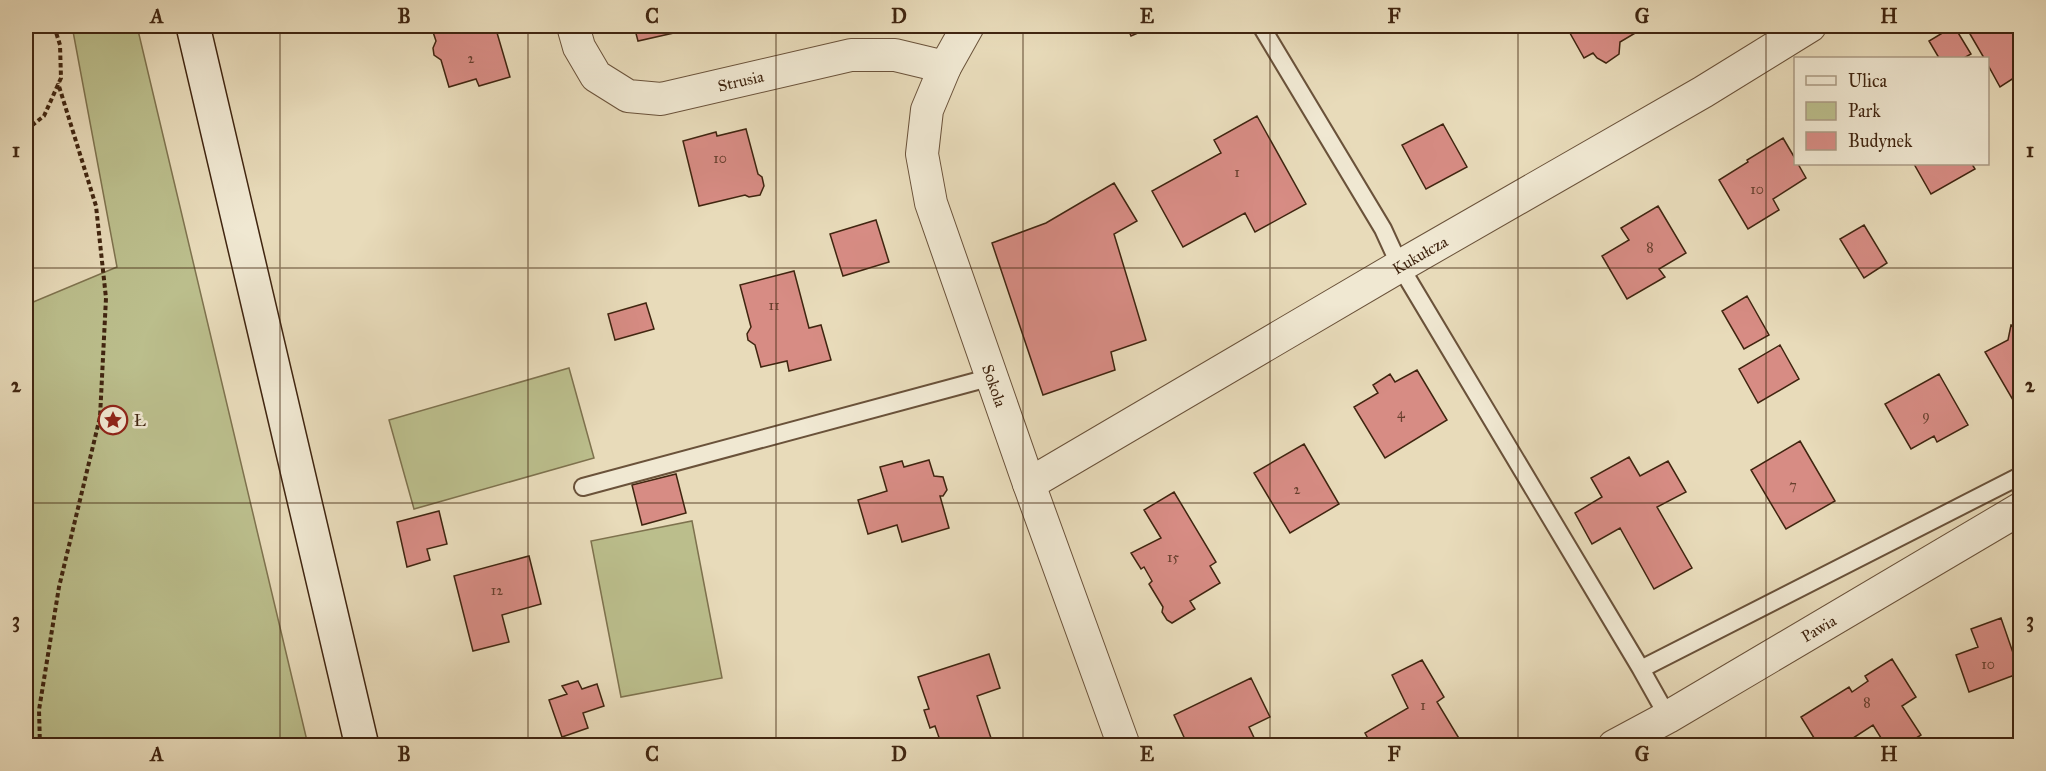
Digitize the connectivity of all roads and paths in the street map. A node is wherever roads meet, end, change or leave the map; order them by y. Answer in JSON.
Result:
{"nodes":[{"id":1,"x":54,"y":26,"type":"edge"},
{"id":2,"x":193,"y":26,"type":"edge"},
{"id":3,"x":573,"y":26,"type":"edge"},
{"id":4,"x":968,"y":26,"type":"edge"},
{"id":5,"x":1261,"y":26,"type":"edge"},
{"id":6,"x":1810,"y":26,"type":"edge"},
{"id":7,"x":945,"y":67,"type":"junction"},
{"id":8,"x":58,"y":83,"type":"junction"},
{"id":9,"x":26,"y":130,"type":"edge"},
{"id":10,"x":1400,"y":266,"type":"junction"},
{"id":11,"x":992,"y":377,"type":"junction"},
{"id":12,"x":2020,"y":476,"type":"edge"},
{"id":13,"x":1029,"y":484,"type":"junction"},
{"id":14,"x":583,"y":487,"type":"dead end"},
{"id":15,"x":2020,"y":509,"type":"edge"},
{"id":16,"x":1641,"y":669,"type":"junction"},
{"id":17,"x":1668,"y":717,"type":"junction"},
{"id":18,"x":40,"y":746,"type":"edge"},
{"id":19,"x":362,"y":746,"type":"edge"},
{"id":20,"x":1124,"y":746,"type":"edge"},
{"id":21,"x":1614,"y":746,"type":"edge"}],
"edges":[{"from":1,"to":8,"type":"path"},
{"from":2,"to":19,"type":"main road"},
{"from":3,"to":7,"type":"street","name":"Strusia"},
{"from":4,"to":7,"type":"street","name":"Sokola"},
{"from":5,"to":10,"type":"lane"},
{"from":6,"to":10,"type":"street","name":"Kukułcza"},
{"from":7,"to":11,"type":"street","name":"Sokola"},
{"from":8,"to":9,"type":"path"},
{"from":8,"to":18,"type":"path"},
{"from":10,"to":13,"type":"street","name":"Kukułcza"},
{"from":10,"to":16,"type":"lane"},
{"from":11,"to":13,"type":"street","name":"Sokola"},
{"from":11,"to":14,"type":"lane"},
{"from":12,"to":16,"type":"lane"},
{"from":13,"to":20,"type":"street","name":"Sokola"},
{"from":15,"to":17,"type":"street","name":"Pawia"},
{"from":16,"to":17,"type":"lane"},
{"from":17,"to":21,"type":"street","name":"Pawia"}]}
